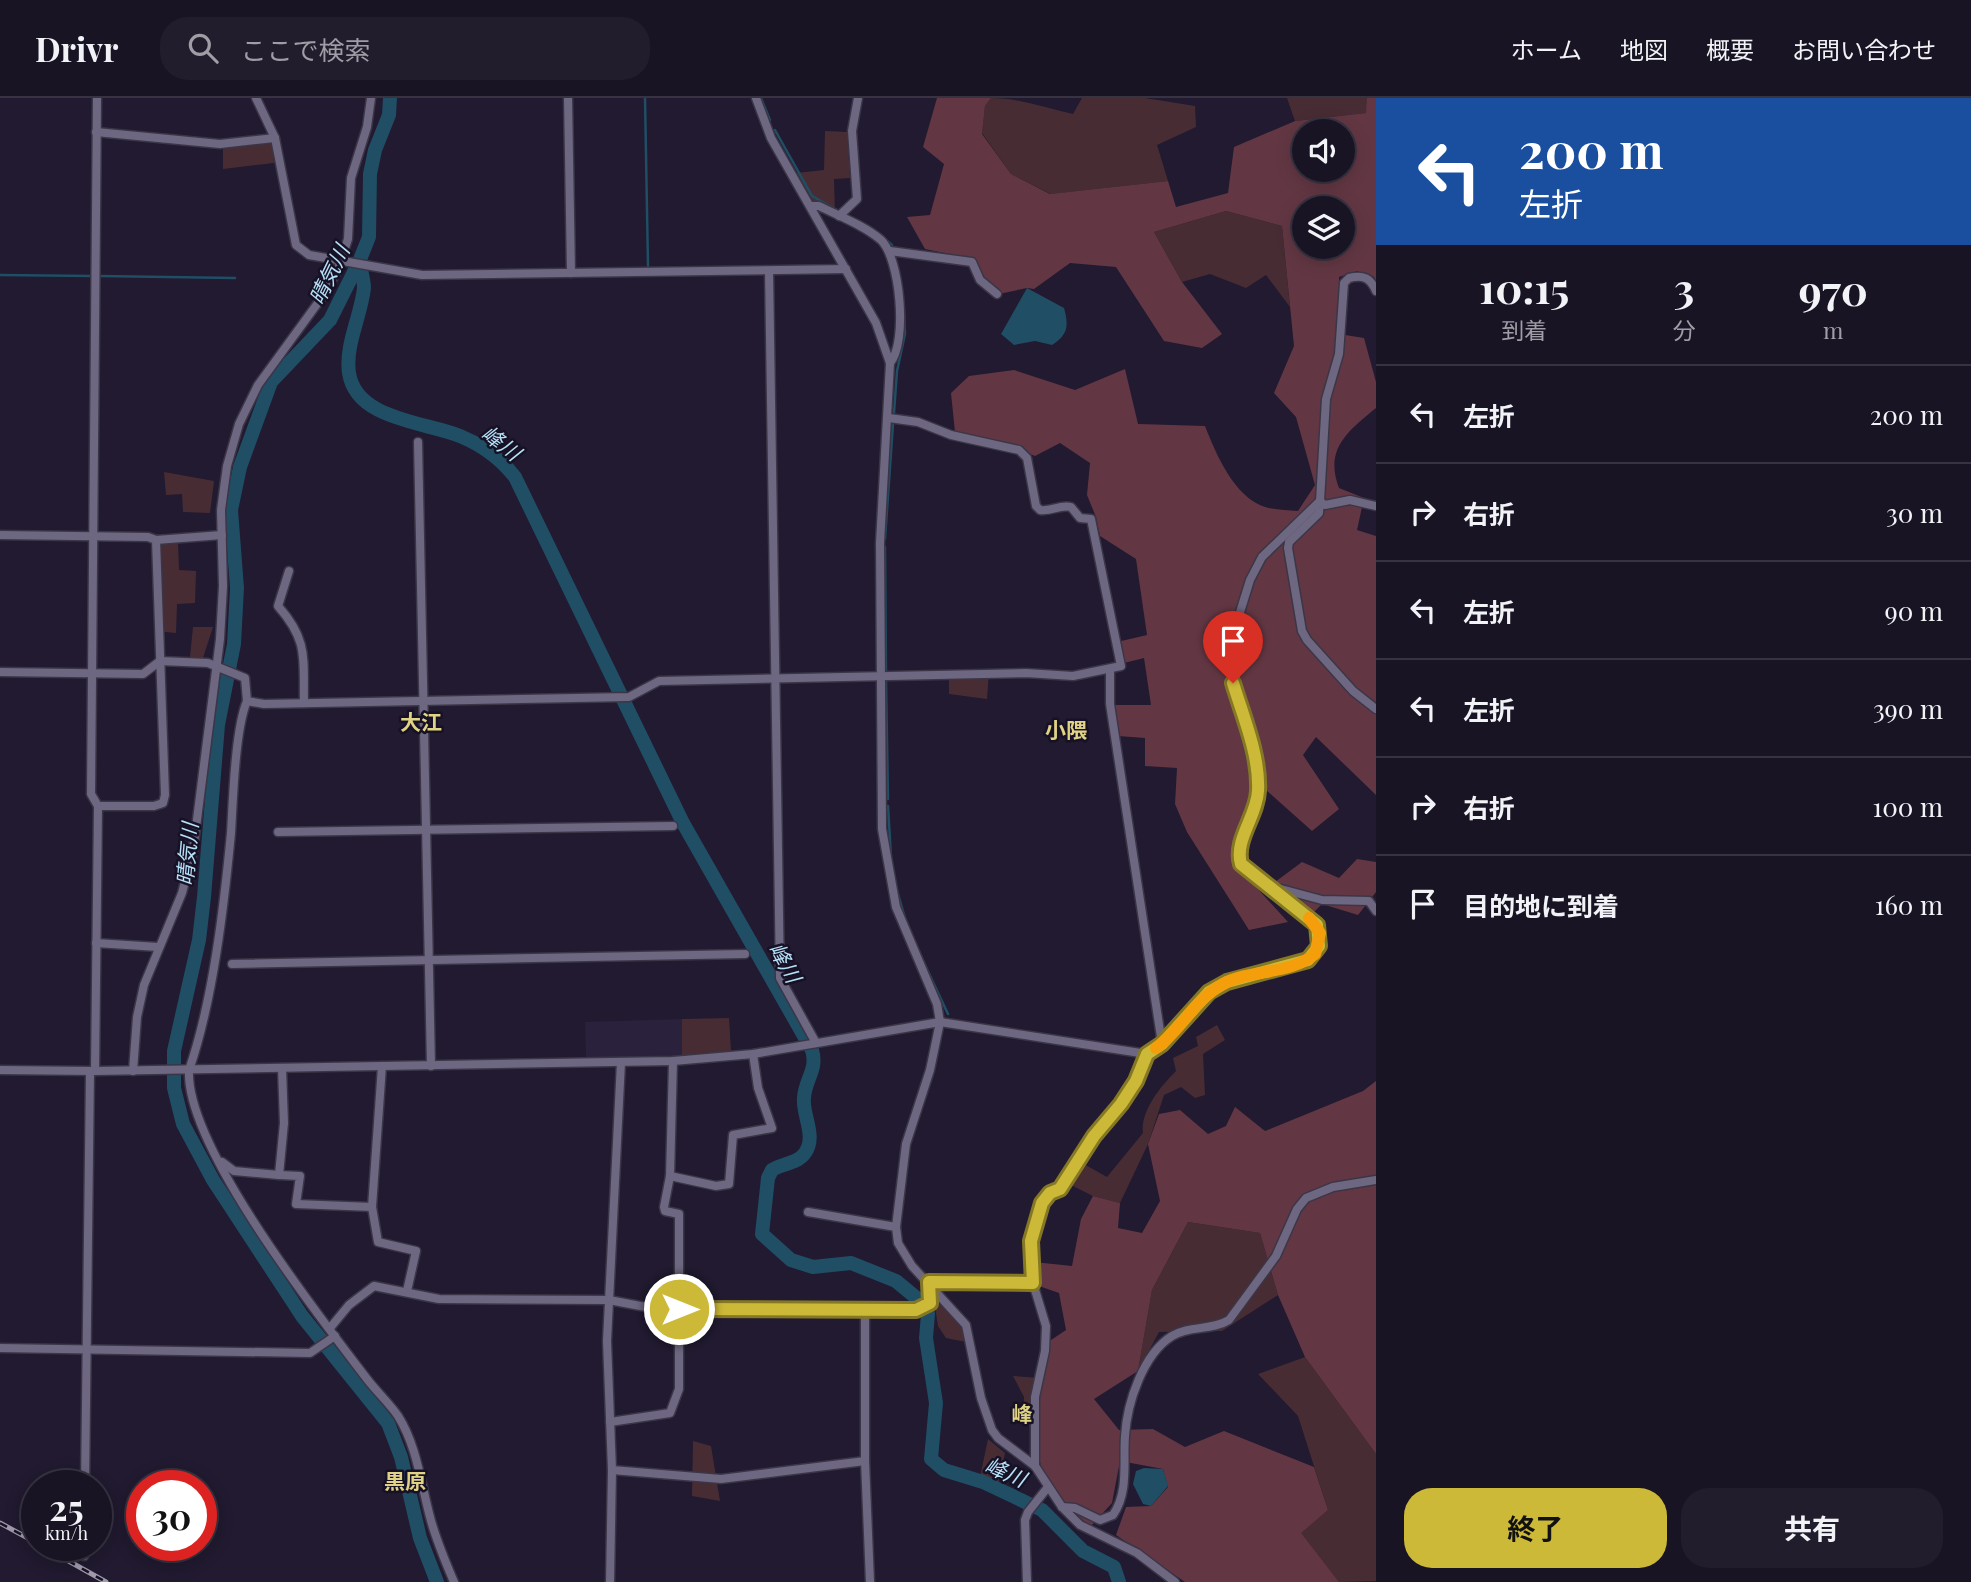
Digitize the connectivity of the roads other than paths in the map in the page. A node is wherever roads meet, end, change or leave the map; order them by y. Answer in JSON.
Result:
{"nodes":[{"id":1,"x":97,"y":98,"type":"edge"},
{"id":2,"x":256,"y":98,"type":"edge"},
{"id":3,"x":371,"y":98,"type":"edge"},
{"id":4,"x":568,"y":98,"type":"edge"},
{"id":5,"x":756,"y":98,"type":"edge"},
{"id":6,"x":858,"y":98,"type":"edge"},
{"id":7,"x":96,"y":132,"type":"junction"},
{"id":8,"x":275,"y":138,"type":"junction"},
{"id":9,"x":811,"y":206,"type":"junction"},
{"id":10,"x":839,"y":216,"type":"junction"},
{"id":11,"x":890,"y":251,"type":"junction"},
{"id":12,"x":343,"y":260,"type":"junction"},
{"id":13,"x":846,"y":269,"type":"junction"},
{"id":14,"x":769,"y":271,"type":"junction"},
{"id":15,"x":570,"y":273,"type":"junction"},
{"id":16,"x":1376,"y":290,"type":"edge"},
{"id":17,"x":998,"y":294,"type":"dead end"},
{"id":18,"x":890,"y":363,"type":"junction"},
{"id":19,"x":889,"y":418,"type":"junction"},
{"id":20,"x":418,"y":442,"type":"dead end"},
{"id":21,"x":1320,"y":501,"type":"junction"},
{"id":22,"x":1376,"y":506,"type":"edge"},
{"id":23,"x":0,"y":535,"type":"edge"},
{"id":24,"x":92,"y":535,"type":"junction"},
{"id":25,"x":222,"y":535,"type":"junction"},
{"id":26,"x":156,"y":540,"type":"junction"},
{"id":27,"x":289,"y":571,"type":"dead end"},
{"id":28,"x":160,"y":661,"type":"junction"},
{"id":29,"x":218,"y":668,"type":"junction"},
{"id":30,"x":1110,"y":671,"type":"junction"},
{"id":31,"x":0,"y":672,"type":"edge"},
{"id":32,"x":93,"y":672,"type":"junction"},
{"id":33,"x":881,"y":677,"type":"junction"},
{"id":34,"x":775,"y":679,"type":"junction"},
{"id":35,"x":247,"y":701,"type":"junction"},
{"id":36,"x":424,"y":701,"type":"junction"},
{"id":37,"x":304,"y":703,"type":"junction"},
{"id":38,"x":1376,"y":709,"type":"edge"},
{"id":39,"x":98,"y":806,"type":"junction"},
{"id":40,"x":673,"y":825,"type":"dead end"},
{"id":41,"x":426,"y":830,"type":"junction"},
{"id":42,"x":278,"y":832,"type":"dead end"},
{"id":43,"x":1270,"y":890,"type":"junction"},
{"id":44,"x":1376,"y":911,"type":"edge"},
{"id":45,"x":96,"y":943,"type":"junction"},
{"id":46,"x":159,"y":947,"type":"junction"},
{"id":47,"x":745,"y":954,"type":"dead end"},
{"id":48,"x":429,"y":960,"type":"junction"},
{"id":49,"x":232,"y":964,"type":"dead end"},
{"id":50,"x":940,"y":1022,"type":"junction"},
{"id":51,"x":816,"y":1043,"type":"junction"},
{"id":52,"x":1162,"y":1044,"type":"junction"},
{"id":53,"x":753,"y":1054,"type":"junction"},
{"id":54,"x":1147,"y":1054,"type":"junction"},
{"id":55,"x":673,"y":1061,"type":"junction"},
{"id":56,"x":621,"y":1062,"type":"junction"},
{"id":57,"x":382,"y":1066,"type":"junction"},
{"id":58,"x":431,"y":1066,"type":"junction"},
{"id":59,"x":282,"y":1068,"type":"junction"},
{"id":60,"x":0,"y":1070,"type":"edge"},
{"id":61,"x":189,"y":1070,"type":"junction"},
{"id":62,"x":92,"y":1071,"type":"junction"},
{"id":63,"x":133,"y":1071,"type":"junction"},
{"id":64,"x":217,"y":1159,"type":"junction"},
{"id":65,"x":279,"y":1175,"type":"junction"},
{"id":66,"x":670,"y":1176,"type":"junction"},
{"id":67,"x":1376,"y":1181,"type":"edge"},
{"id":68,"x":372,"y":1207,"type":"junction"},
{"id":69,"x":808,"y":1212,"type":"dead end"},
{"id":70,"x":896,"y":1227,"type":"junction"},
{"id":71,"x":929,"y":1282,"type":"junction"},
{"id":72,"x":1033,"y":1283,"type":"junction"},
{"id":73,"x":407,"y":1291,"type":"junction"},
{"id":74,"x":609,"y":1300,"type":"junction"},
{"id":75,"x":679,"y":1309,"type":"junction"},
{"id":76,"x":865,"y":1310,"type":"junction"},
{"id":77,"x":330,"y":1328,"type":"junction"},
{"id":78,"x":334,"y":1337,"type":"junction"},
{"id":79,"x":0,"y":1348,"type":"edge"},
{"id":80,"x":86,"y":1349,"type":"junction"},
{"id":81,"x":610,"y":1422,"type":"junction"},
{"id":82,"x":865,"y":1461,"type":"junction"},
{"id":83,"x":1035,"y":1466,"type":"junction"},
{"id":84,"x":85,"y":1470,"type":"edge"},
{"id":85,"x":612,"y":1470,"type":"junction"},
{"id":86,"x":1048,"y":1487,"type":"junction"},
{"id":87,"x":1062,"y":1507,"type":"junction"},
{"id":88,"x":454,"y":1582,"type":"edge"},
{"id":89,"x":610,"y":1582,"type":"edge"},
{"id":90,"x":870,"y":1582,"type":"edge"},
{"id":91,"x":1027,"y":1582,"type":"edge"},
{"id":92,"x":1175,"y":1582,"type":"edge"}],
"edges":[{"from":1,"to":7,"type":"street"},
{"from":2,"to":8,"type":"street"},
{"from":3,"to":12,"type":"street"},
{"from":4,"to":15,"type":"street"},
{"from":5,"to":9,"type":"street"},
{"from":6,"to":10,"type":"street"},
{"from":7,"to":8,"type":"street"},
{"from":7,"to":24,"type":"street"},
{"from":8,"to":12,"type":"street"},
{"from":9,"to":10,"type":"street"},
{"from":9,"to":13,"type":"street"},
{"from":10,"to":11,"type":"street"},
{"from":11,"to":17,"type":"street"},
{"from":11,"to":18,"type":"street"},
{"from":12,"to":15,"type":"street"},
{"from":12,"to":25,"type":"street"},
{"from":13,"to":14,"type":"street"},
{"from":13,"to":18,"type":"street"},
{"from":14,"to":15,"type":"street"},
{"from":14,"to":34,"type":"street"},
{"from":16,"to":21,"type":"street"},
{"from":18,"to":19,"type":"street"},
{"from":19,"to":30,"type":"street"},
{"from":19,"to":33,"type":"street"},
{"from":20,"to":36,"type":"street"},
{"from":21,"to":22,"type":"street"},
{"from":21,"to":38,"type":"street"},
{"from":21,"to":43,"type":"street"},
{"from":23,"to":24,"type":"street"},
{"from":24,"to":26,"type":"street"},
{"from":24,"to":32,"type":"street"},
{"from":25,"to":26,"type":"street"},
{"from":25,"to":29,"type":"street"},
{"from":26,"to":28,"type":"street"},
{"from":27,"to":37,"type":"street"},
{"from":28,"to":29,"type":"street"},
{"from":28,"to":32,"type":"street"},
{"from":28,"to":39,"type":"street"},
{"from":29,"to":35,"type":"street"},
{"from":29,"to":46,"type":"street"},
{"from":30,"to":33,"type":"street"},
{"from":30,"to":52,"type":"street"},
{"from":31,"to":32,"type":"street"},
{"from":32,"to":39,"type":"street"},
{"from":33,"to":34,"type":"street"},
{"from":33,"to":50,"type":"street"},
{"from":34,"to":36,"type":"street"},
{"from":34,"to":51,"type":"street"},
{"from":35,"to":37,"type":"street"},
{"from":35,"to":61,"type":"street"},
{"from":36,"to":37,"type":"street"},
{"from":36,"to":41,"type":"street"},
{"from":39,"to":45,"type":"street"},
{"from":40,"to":41,"type":"street"},
{"from":41,"to":42,"type":"street"},
{"from":41,"to":48,"type":"street"},
{"from":43,"to":44,"type":"street"},
{"from":43,"to":52,"type":"street"},
{"from":45,"to":46,"type":"street"},
{"from":45,"to":62,"type":"street"},
{"from":46,"to":63,"type":"street"},
{"from":47,"to":48,"type":"street"},
{"from":48,"to":49,"type":"street"},
{"from":48,"to":58,"type":"street"},
{"from":50,"to":51,"type":"street"},
{"from":50,"to":54,"type":"street"},
{"from":50,"to":70,"type":"street"},
{"from":51,"to":53,"type":"street"},
{"from":52,"to":54,"type":"street"},
{"from":53,"to":55,"type":"street"},
{"from":53,"to":66,"type":"street"},
{"from":54,"to":72,"type":"street"},
{"from":55,"to":56,"type":"street"},
{"from":55,"to":66,"type":"street"},
{"from":56,"to":58,"type":"street"},
{"from":56,"to":74,"type":"street"},
{"from":57,"to":58,"type":"street"},
{"from":57,"to":59,"type":"street"},
{"from":57,"to":68,"type":"street"},
{"from":59,"to":61,"type":"street"},
{"from":59,"to":65,"type":"street"},
{"from":60,"to":62,"type":"street"},
{"from":61,"to":63,"type":"street"},
{"from":61,"to":64,"type":"street"},
{"from":62,"to":63,"type":"street"},
{"from":62,"to":80,"type":"street"},
{"from":64,"to":65,"type":"street"},
{"from":64,"to":77,"type":"street"},
{"from":65,"to":68,"type":"street"},
{"from":66,"to":75,"type":"street"},
{"from":67,"to":87,"type":"street"},
{"from":68,"to":73,"type":"street"},
{"from":69,"to":70,"type":"street"},
{"from":70,"to":71,"type":"street"},
{"from":71,"to":72,"type":"street"},
{"from":71,"to":76,"type":"street"},
{"from":71,"to":83,"type":"street"},
{"from":72,"to":83,"type":"street"},
{"from":73,"to":74,"type":"street"},
{"from":73,"to":77,"type":"street"},
{"from":74,"to":75,"type":"street"},
{"from":74,"to":81,"type":"street"},
{"from":75,"to":76,"type":"street"},
{"from":75,"to":81,"type":"street"},
{"from":76,"to":82,"type":"street"},
{"from":77,"to":78,"type":"street"},
{"from":78,"to":80,"type":"street"},
{"from":78,"to":88,"type":"street"},
{"from":79,"to":80,"type":"street"},
{"from":80,"to":84,"type":"street"},
{"from":81,"to":85,"type":"street"},
{"from":82,"to":85,"type":"street"},
{"from":82,"to":90,"type":"street"},
{"from":83,"to":86,"type":"street"},
{"from":85,"to":89,"type":"street"},
{"from":86,"to":87,"type":"street"},
{"from":86,"to":91,"type":"street"},
{"from":87,"to":92,"type":"street"}]}
